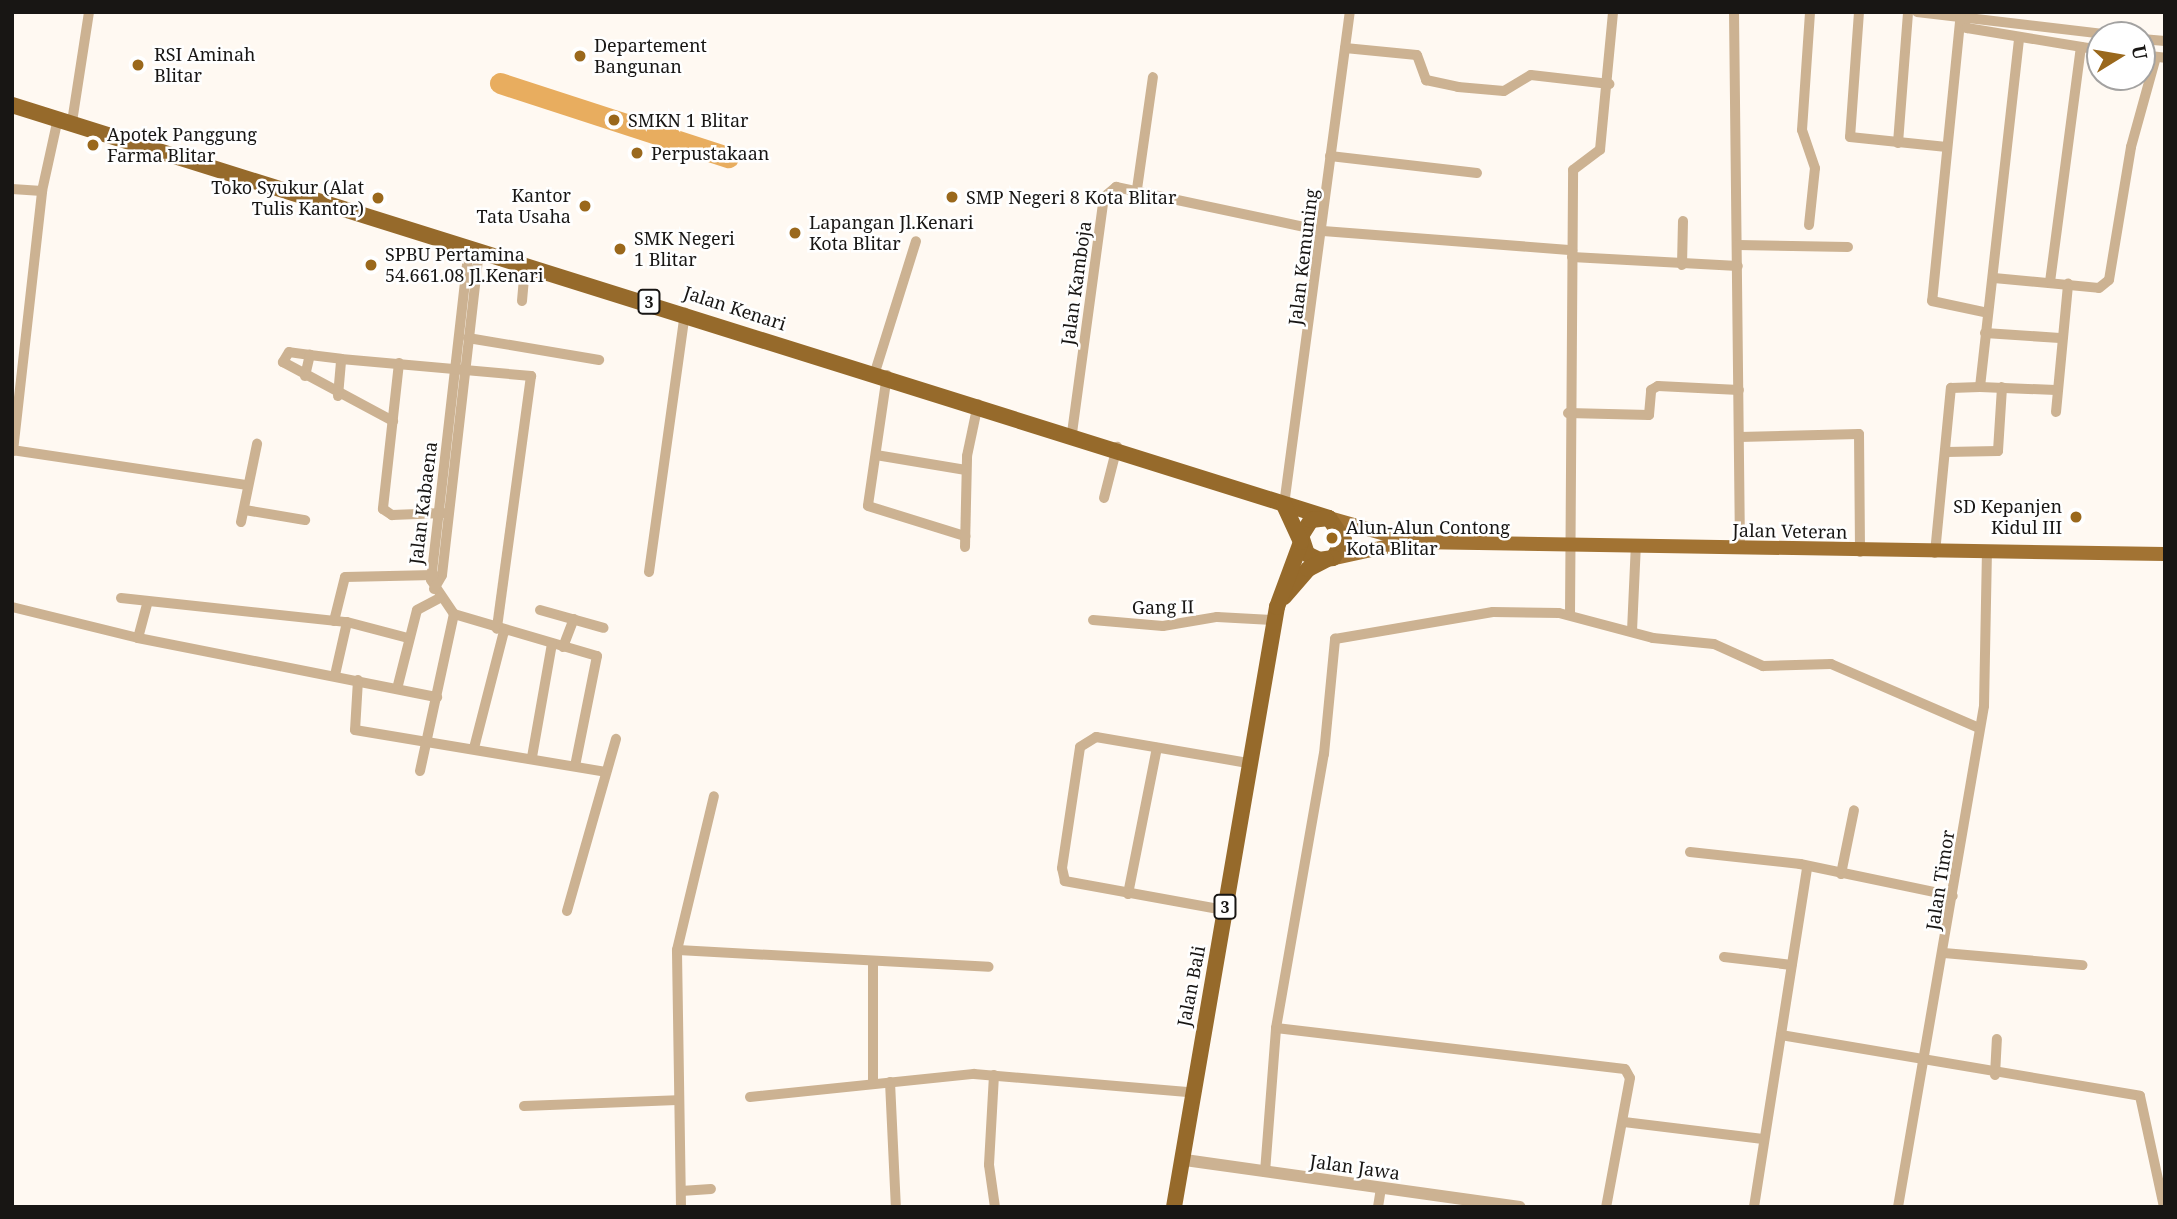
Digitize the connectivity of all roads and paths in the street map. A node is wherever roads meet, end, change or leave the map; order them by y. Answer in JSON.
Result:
{"nodes":[{"id":1,"x":89,"y":12,"type":"edge"},
{"id":2,"x":1350,"y":12,"type":"edge"},
{"id":3,"x":1613,"y":12,"type":"edge"},
{"id":4,"x":1734,"y":12,"type":"edge"},
{"id":5,"x":1810,"y":12,"type":"edge"},
{"id":6,"x":1859,"y":12,"type":"edge"},
{"id":7,"x":1908,"y":12,"type":"edge"},
{"id":8,"x":1917,"y":12,"type":"edge"},
{"id":9,"x":1961,"y":16,"type":"edge"},
{"id":10,"x":2042,"y":26,"type":"junction"},
{"id":11,"x":2086,"y":32,"type":"edge"},
{"id":12,"x":2019,"y":37,"type":"junction"},
{"id":13,"x":2041,"y":40,"type":"junction"},
{"id":14,"x":2081,"y":47,"type":"junction"},
{"id":15,"x":1345,"y":48,"type":"junction"},
{"id":16,"x":2086,"y":48,"type":"edge"},
{"id":17,"x":2160,"y":58,"type":"edge"},
{"id":18,"x":1153,"y":78,"type":"dead end"},
{"id":19,"x":1609,"y":84,"type":"junction"},
{"id":20,"x":12,"y":105,"type":"edge"},
{"id":21,"x":65,"y":120,"type":"junction"},
{"id":22,"x":1898,"y":143,"type":"junction"},
{"id":23,"x":1946,"y":148,"type":"junction"},
{"id":24,"x":1330,"y":156,"type":"junction"},
{"id":25,"x":1477,"y":173,"type":"dead end"},
{"id":26,"x":12,"y":189,"type":"edge"},
{"id":27,"x":1136,"y":189,"type":"junction"},
{"id":28,"x":42,"y":191,"type":"junction"},
{"id":29,"x":1684,"y":220,"type":"dead end"},
{"id":30,"x":1810,"y":225,"type":"dead end"},
{"id":31,"x":1323,"y":231,"type":"junction"},
{"id":32,"x":916,"y":241,"type":"dead end"},
{"id":33,"x":1738,"y":245,"type":"junction"},
{"id":34,"x":1848,"y":247,"type":"dead end"},
{"id":35,"x":474,"y":249,"type":"junction"},
{"id":36,"x":1572,"y":253,"type":"junction"},
{"id":37,"x":525,"y":265,"type":"junction"},
{"id":38,"x":1682,"y":265,"type":"junction"},
{"id":39,"x":1738,"y":266,"type":"junction"},
{"id":40,"x":1994,"y":278,"type":"junction"},
{"id":41,"x":2050,"y":282,"type":"junction"},
{"id":42,"x":2068,"y":284,"type":"junction"},
{"id":43,"x":522,"y":300,"type":"dead end"},
{"id":44,"x":685,"y":312,"type":"junction"},
{"id":45,"x":1988,"y":313,"type":"junction"},
{"id":46,"x":1985,"y":333,"type":"junction"},
{"id":47,"x":468,"y":338,"type":"junction"},
{"id":48,"x":2060,"y":338,"type":"junction"},
{"id":49,"x":310,"y":355,"type":"junction"},
{"id":50,"x":341,"y":359,"type":"junction"},
{"id":51,"x":600,"y":360,"type":"dead end"},
{"id":52,"x":399,"y":363,"type":"junction"},
{"id":53,"x":458,"y":366,"type":"junction"},
{"id":54,"x":881,"y":374,"type":"junction"},
{"id":55,"x":305,"y":376,"type":"junction"},
{"id":56,"x":1980,"y":387,"type":"junction"},
{"id":57,"x":2002,"y":387,"type":"junction"},
{"id":58,"x":1739,"y":390,"type":"junction"},
{"id":59,"x":2056,"y":390,"type":"junction"},
{"id":60,"x":338,"y":396,"type":"junction"},
{"id":61,"x":979,"y":404,"type":"junction"},
{"id":62,"x":2056,"y":412,"type":"dead end"},
{"id":63,"x":1568,"y":413,"type":"junction"},
{"id":64,"x":393,"y":421,"type":"junction"},
{"id":65,"x":1072,"y":433,"type":"junction"},
{"id":66,"x":1740,"y":437,"type":"junction"},
{"id":67,"x":257,"y":444,"type":"dead end"},
{"id":68,"x":1117,"y":447,"type":"junction"},
{"id":69,"x":13,"y":450,"type":"edge"},
{"id":70,"x":1946,"y":452,"type":"junction"},
{"id":71,"x":876,"y":455,"type":"junction"},
{"id":72,"x":966,"y":470,"type":"junction"},
{"id":73,"x":247,"y":485,"type":"junction"},
{"id":74,"x":1104,"y":498,"type":"dead end"},
{"id":75,"x":1284,"y":505,"type":"junction"},
{"id":76,"x":246,"y":510,"type":"junction"},
{"id":77,"x":443,"y":513,"type":"junction"},
{"id":78,"x":1329,"y":518,"type":"junction"},
{"id":79,"x":305,"y":520,"type":"dead end"},
{"id":80,"x":241,"y":522,"type":"dead end"},
{"id":81,"x":965,"y":536,"type":"junction"},
{"id":82,"x":1301,"y":542,"type":"junction"},
{"id":83,"x":1414,"y":542,"type":"junction"},
{"id":84,"x":1636,"y":544,"type":"junction"},
{"id":85,"x":1570,"y":545,"type":"junction"},
{"id":86,"x":965,"y":547,"type":"dead end"},
{"id":87,"x":1740,"y":549,"type":"junction"},
{"id":88,"x":1860,"y":552,"type":"junction"},
{"id":89,"x":1935,"y":553,"type":"junction"},
{"id":90,"x":2165,"y":554,"type":"edge"},
{"id":91,"x":1987,"y":555,"type":"junction"},
{"id":92,"x":1326,"y":560,"type":"junction"},
{"id":93,"x":649,"y":572,"type":"dead end"},
{"id":94,"x":436,"y":575,"type":"junction"},
{"id":95,"x":437,"y":593,"type":"junction"},
{"id":96,"x":121,"y":598,"type":"dead end"},
{"id":97,"x":149,"y":601,"type":"junction"},
{"id":98,"x":12,"y":607,"type":"edge"},
{"id":99,"x":1569,"y":609,"type":"junction"},
{"id":100,"x":540,"y":610,"type":"dead end"},
{"id":101,"x":1275,"y":613,"type":"junction"},
{"id":102,"x":454,"y":614,"type":"junction"},
{"id":103,"x":574,"y":618,"type":"junction"},
{"id":104,"x":1093,"y":620,"type":"dead end"},
{"id":105,"x":334,"y":621,"type":"junction"},
{"id":106,"x":347,"y":622,"type":"junction"},
{"id":107,"x":1632,"y":627,"type":"junction"},
{"id":108,"x":604,"y":628,"type":"dead end"},
{"id":109,"x":500,"y":630,"type":"junction"},
{"id":110,"x":138,"y":638,"type":"junction"},
{"id":111,"x":408,"y":638,"type":"junction"},
{"id":112,"x":552,"y":645,"type":"junction"},
{"id":113,"x":564,"y":647,"type":"junction"},
{"id":114,"x":335,"y":675,"type":"junction"},
{"id":115,"x":358,"y":680,"type":"junction"},
{"id":116,"x":397,"y":689,"type":"junction"},
{"id":117,"x":437,"y":697,"type":"junction"},
{"id":118,"x":1980,"y":726,"type":"junction"},
{"id":119,"x":616,"y":738,"type":"dead end"},
{"id":120,"x":426,"y":744,"type":"junction"},
{"id":121,"x":474,"y":748,"type":"junction"},
{"id":122,"x":1157,"y":748,"type":"junction"},
{"id":123,"x":532,"y":758,"type":"junction"},
{"id":124,"x":1248,"y":763,"type":"junction"},
{"id":125,"x":575,"y":766,"type":"junction"},
{"id":126,"x":420,"y":771,"type":"dead end"},
{"id":127,"x":605,"y":772,"type":"junction"},
{"id":128,"x":714,"y":796,"type":"dead end"},
{"id":129,"x":1853,"y":810,"type":"dead end"},
{"id":130,"x":1690,"y":852,"type":"dead end"},
{"id":131,"x":1807,"y":869,"type":"junction"},
{"id":132,"x":1841,"y":874,"type":"junction"},
{"id":133,"x":1128,"y":894,"type":"junction"},
{"id":134,"x":1953,"y":896,"type":"junction"},
{"id":135,"x":1224,"y":910,"type":"junction"},
{"id":136,"x":567,"y":911,"type":"dead end"},
{"id":137,"x":678,"y":950,"type":"junction"},
{"id":138,"x":1944,"y":953,"type":"junction"},
{"id":139,"x":1724,"y":957,"type":"dead end"},
{"id":140,"x":873,"y":963,"type":"junction"},
{"id":141,"x":1792,"y":965,"type":"junction"},
{"id":142,"x":2082,"y":965,"type":"dead end"},
{"id":143,"x":989,"y":967,"type":"dead end"},
{"id":144,"x":1276,"y":1028,"type":"junction"},
{"id":145,"x":1782,"y":1035,"type":"junction"},
{"id":146,"x":1997,"y":1039,"type":"dead end"},
{"id":147,"x":1923,"y":1062,"type":"junction"},
{"id":148,"x":994,"y":1075,"type":"junction"},
{"id":149,"x":1995,"y":1076,"type":"junction"},
{"id":150,"x":890,"y":1082,"type":"junction"},
{"id":151,"x":873,"y":1083,"type":"junction"},
{"id":152,"x":1190,"y":1092,"type":"junction"},
{"id":153,"x":750,"y":1097,"type":"dead end"},
{"id":154,"x":677,"y":1100,"type":"junction"},
{"id":155,"x":524,"y":1106,"type":"dead end"},
{"id":156,"x":1623,"y":1122,"type":"junction"},
{"id":157,"x":1763,"y":1139,"type":"junction"},
{"id":158,"x":1185,"y":1160,"type":"junction"},
{"id":159,"x":2162,"y":1165,"type":"edge"},
{"id":160,"x":1265,"y":1172,"type":"junction"},
{"id":161,"x":1381,"y":1188,"type":"junction"},
{"id":162,"x":710,"y":1189,"type":"dead end"},
{"id":163,"x":681,"y":1191,"type":"junction"},
{"id":164,"x":1500,"y":1205,"type":"edge"},
{"id":165,"x":995,"y":1206,"type":"edge"},
{"id":166,"x":681,"y":1207,"type":"edge"},
{"id":167,"x":896,"y":1207,"type":"edge"},
{"id":168,"x":1174,"y":1207,"type":"edge"},
{"id":169,"x":1378,"y":1207,"type":"edge"},
{"id":170,"x":1520,"y":1207,"type":"edge"},
{"id":171,"x":1606,"y":1207,"type":"edge"},
{"id":172,"x":1754,"y":1207,"type":"edge"},
{"id":173,"x":1898,"y":1207,"type":"edge"},
{"id":174,"x":2164,"y":1207,"type":"edge"}],
"edges":[{"from":1,"to":21,"type":"street"},
{"from":2,"to":15,"type":"street","name":"Jalan Kemuning"},
{"from":3,"to":19,"type":"street"},
{"from":4,"to":33,"type":"street"},
{"from":5,"to":30,"type":"street"},
{"from":6,"to":22,"type":"street"},
{"from":7,"to":22,"type":"street"},
{"from":8,"to":9,"type":"street"},
{"from":9,"to":10,"type":"street"},
{"from":9,"to":12,"type":"street"},
{"from":9,"to":23,"type":"street"},
{"from":10,"to":11,"type":"street"},
{"from":10,"to":13,"type":"street"},
{"from":12,"to":13,"type":"street"},
{"from":12,"to":40,"type":"street"},
{"from":13,"to":14,"type":"street"},
{"from":14,"to":16,"type":"street"},
{"from":14,"to":41,"type":"street"},
{"from":15,"to":19,"type":"street"},
{"from":15,"to":24,"type":"street","name":"Jalan Kemuning"},
{"from":17,"to":42,"type":"street"},
{"from":18,"to":27,"type":"street"},
{"from":19,"to":36,"type":"street"},
{"from":20,"to":21,"type":"highway","name":"Jalan Kenari","number":"3"},
{"from":21,"to":28,"type":"street"},
{"from":21,"to":35,"type":"highway","name":"Jalan Kenari","number":"3"},
{"from":22,"to":23,"type":"street"},
{"from":23,"to":45,"type":"street"},
{"from":24,"to":25,"type":"street"},
{"from":24,"to":31,"type":"street","name":"Jalan Kemuning"},
{"from":26,"to":28,"type":"street"},
{"from":27,"to":31,"type":"street","name":"Jalan Kamboja"},
{"from":27,"to":65,"type":"street","name":"Jalan Kamboja"},
{"from":28,"to":69,"type":"street"},
{"from":29,"to":38,"type":"street"},
{"from":31,"to":36,"type":"street","name":"Jalan Kamboja"},
{"from":31,"to":75,"type":"street","name":"Jalan Kemuning"},
{"from":32,"to":54,"type":"street"},
{"from":33,"to":34,"type":"street"},
{"from":33,"to":39,"type":"street"},
{"from":35,"to":37,"type":"highway","name":"Jalan Kenari","number":"3"},
{"from":35,"to":47,"type":"street","name":"Jalan Kabaena"},
{"from":35,"to":53,"type":"street","name":"Jalan Kabaena"},
{"from":36,"to":38,"type":"street","name":"Jalan Kamboja"},
{"from":36,"to":63,"type":"street"},
{"from":37,"to":43,"type":"street"},
{"from":37,"to":44,"type":"highway","name":"Jalan Kenari","number":"3"},
{"from":38,"to":39,"type":"street","name":"Jalan Kamboja"},
{"from":39,"to":58,"type":"street"},
{"from":40,"to":41,"type":"street"},
{"from":40,"to":45,"type":"street"},
{"from":41,"to":42,"type":"street"},
{"from":42,"to":48,"type":"street"},
{"from":44,"to":54,"type":"highway","name":"Jalan Kenari","number":"3"},
{"from":44,"to":93,"type":"street"},
{"from":45,"to":46,"type":"street"},
{"from":46,"to":48,"type":"street"},
{"from":46,"to":56,"type":"street"},
{"from":47,"to":51,"type":"street"},
{"from":47,"to":53,"type":"street","name":"Jalan Kabaena"},
{"from":48,"to":59,"type":"street"},
{"from":49,"to":50,"type":"street"},
{"from":49,"to":55,"type":"street"},
{"from":49,"to":55,"type":"street"},
{"from":50,"to":52,"type":"street"},
{"from":50,"to":60,"type":"street"},
{"from":52,"to":53,"type":"street"},
{"from":52,"to":64,"type":"street"},
{"from":53,"to":77,"type":"street","name":"Jalan Kabaena"},
{"from":53,"to":109,"type":"street"},
{"from":54,"to":61,"type":"highway","name":"Jalan Kenari","number":"3"},
{"from":54,"to":71,"type":"street"},
{"from":55,"to":60,"type":"street"},
{"from":56,"to":57,"type":"street"},
{"from":56,"to":70,"type":"street"},
{"from":57,"to":59,"type":"street"},
{"from":57,"to":70,"type":"street"},
{"from":58,"to":63,"type":"street"},
{"from":58,"to":66,"type":"street"},
{"from":59,"to":62,"type":"street"},
{"from":60,"to":64,"type":"street"},
{"from":61,"to":65,"type":"highway","name":"Jalan Kenari","number":"3"},
{"from":61,"to":72,"type":"street"},
{"from":63,"to":85,"type":"street"},
{"from":64,"to":77,"type":"street"},
{"from":65,"to":68,"type":"highway","name":"Jalan Kenari","number":"3"},
{"from":66,"to":87,"type":"street"},
{"from":66,"to":88,"type":"street"},
{"from":67,"to":73,"type":"street"},
{"from":68,"to":74,"type":"street"},
{"from":68,"to":75,"type":"highway","name":"Jalan Kenari","number":"3"},
{"from":69,"to":73,"type":"street"},
{"from":70,"to":89,"type":"street"},
{"from":71,"to":72,"type":"street"},
{"from":71,"to":81,"type":"street"},
{"from":72,"to":81,"type":"street"},
{"from":73,"to":76,"type":"street"},
{"from":75,"to":78,"type":"highway","number":"3"},
{"from":75,"to":82,"type":"highway"},
{"from":76,"to":79,"type":"street"},
{"from":76,"to":80,"type":"street"},
{"from":77,"to":94,"type":"street","name":"Jalan Kabaena"},
{"from":78,"to":82,"type":"highway","number":"3"},
{"from":78,"to":83,"type":"main road","name":"Jalan Veteran"},
{"from":78,"to":92,"type":"highway","number":"3"},
{"from":81,"to":86,"type":"street"},
{"from":82,"to":92,"type":"highway"},
{"from":82,"to":101,"type":"highway","number":"3"},
{"from":83,"to":85,"type":"main road","name":"Jalan Veteran"},
{"from":83,"to":92,"type":"main road","name":"Jalan Veteran"},
{"from":84,"to":85,"type":"main road","name":"Jalan Veteran"},
{"from":84,"to":87,"type":"main road","name":"Jalan Veteran"},
{"from":84,"to":107,"type":"street"},
{"from":85,"to":99,"type":"street"},
{"from":87,"to":88,"type":"main road","name":"Jalan Veteran"},
{"from":88,"to":89,"type":"main road","name":"Jalan Veteran"},
{"from":89,"to":91,"type":"main road","name":"Jalan Veteran"},
{"from":90,"to":91,"type":"main road","name":"Jalan Veteran"},
{"from":91,"to":118,"type":"street","name":"Jalan Timor"},
{"from":92,"to":101,"type":"highway","number":"3"},
{"from":94,"to":95,"type":"street","name":"Jalan Kabaena"},
{"from":94,"to":105,"type":"street"},
{"from":95,"to":102,"type":"street"},
{"from":95,"to":111,"type":"street"},
{"from":96,"to":97,"type":"street"},
{"from":97,"to":105,"type":"street"},
{"from":97,"to":110,"type":"street"},
{"from":98,"to":110,"type":"street"},
{"from":99,"to":107,"type":"street"},
{"from":99,"to":144,"type":"street"},
{"from":100,"to":103,"type":"street"},
{"from":101,"to":104,"type":"street","name":"Gang II"},
{"from":101,"to":124,"type":"highway","name":"Jalan Bali","number":"3"},
{"from":102,"to":109,"type":"street"},
{"from":102,"to":117,"type":"street"},
{"from":103,"to":108,"type":"street"},
{"from":103,"to":113,"type":"street"},
{"from":105,"to":106,"type":"street"},
{"from":106,"to":111,"type":"street"},
{"from":106,"to":114,"type":"street"},
{"from":107,"to":118,"type":"street"},
{"from":109,"to":112,"type":"street"},
{"from":109,"to":121,"type":"street"},
{"from":110,"to":114,"type":"street"},
{"from":111,"to":116,"type":"street"},
{"from":112,"to":113,"type":"street"},
{"from":112,"to":123,"type":"street"},
{"from":113,"to":125,"type":"street"},
{"from":114,"to":115,"type":"street"},
{"from":115,"to":116,"type":"street"},
{"from":115,"to":120,"type":"street"},
{"from":116,"to":117,"type":"street"},
{"from":117,"to":120,"type":"street"},
{"from":118,"to":134,"type":"street","name":"Jalan Timor"},
{"from":119,"to":127,"type":"street"},
{"from":120,"to":121,"type":"street"},
{"from":120,"to":126,"type":"street"},
{"from":121,"to":123,"type":"street"},
{"from":122,"to":124,"type":"street"},
{"from":122,"to":133,"type":"street"},
{"from":122,"to":133,"type":"street"},
{"from":123,"to":125,"type":"street"},
{"from":124,"to":135,"type":"highway","name":"Jalan Bali","number":"3"},
{"from":125,"to":127,"type":"street"},
{"from":127,"to":136,"type":"street"},
{"from":128,"to":137,"type":"street"},
{"from":129,"to":132,"type":"street"},
{"from":130,"to":131,"type":"street"},
{"from":131,"to":132,"type":"street"},
{"from":131,"to":141,"type":"street"},
{"from":132,"to":134,"type":"street"},
{"from":133,"to":135,"type":"street"},
{"from":134,"to":138,"type":"street","name":"Jalan Timor"},
{"from":135,"to":152,"type":"highway","name":"Jalan Bali","number":"3"},
{"from":137,"to":140,"type":"street"},
{"from":137,"to":154,"type":"street"},
{"from":138,"to":142,"type":"street"},
{"from":138,"to":147,"type":"street","name":"Jalan Timor"},
{"from":139,"to":141,"type":"street"},
{"from":140,"to":143,"type":"street"},
{"from":140,"to":151,"type":"street"},
{"from":141,"to":145,"type":"street"},
{"from":144,"to":156,"type":"street"},
{"from":144,"to":160,"type":"street"},
{"from":145,"to":147,"type":"street"},
{"from":145,"to":157,"type":"street"},
{"from":146,"to":149,"type":"street"},
{"from":147,"to":149,"type":"street"},
{"from":147,"to":173,"type":"street","name":"Jalan Timor"},
{"from":148,"to":150,"type":"street"},
{"from":148,"to":152,"type":"street"},
{"from":148,"to":165,"type":"street"},
{"from":149,"to":159,"type":"street"},
{"from":150,"to":151,"type":"street"},
{"from":150,"to":167,"type":"street"},
{"from":151,"to":153,"type":"street"},
{"from":152,"to":158,"type":"highway","name":"Jalan Bali","number":"3"},
{"from":154,"to":155,"type":"street"},
{"from":154,"to":163,"type":"street"},
{"from":156,"to":157,"type":"street"},
{"from":156,"to":171,"type":"street"},
{"from":157,"to":172,"type":"street"},
{"from":158,"to":160,"type":"street","name":"Jalan Jawa"},
{"from":158,"to":168,"type":"highway","name":"Jalan Bali","number":"3"},
{"from":159,"to":174,"type":"street"},
{"from":160,"to":161,"type":"street","name":"Jalan Jawa"},
{"from":161,"to":164,"type":"street","name":"Jalan Jawa"},
{"from":161,"to":169,"type":"street"},
{"from":162,"to":163,"type":"street"},
{"from":163,"to":166,"type":"street"},
{"from":164,"to":170,"type":"street","name":"Jalan Jawa"}]}
